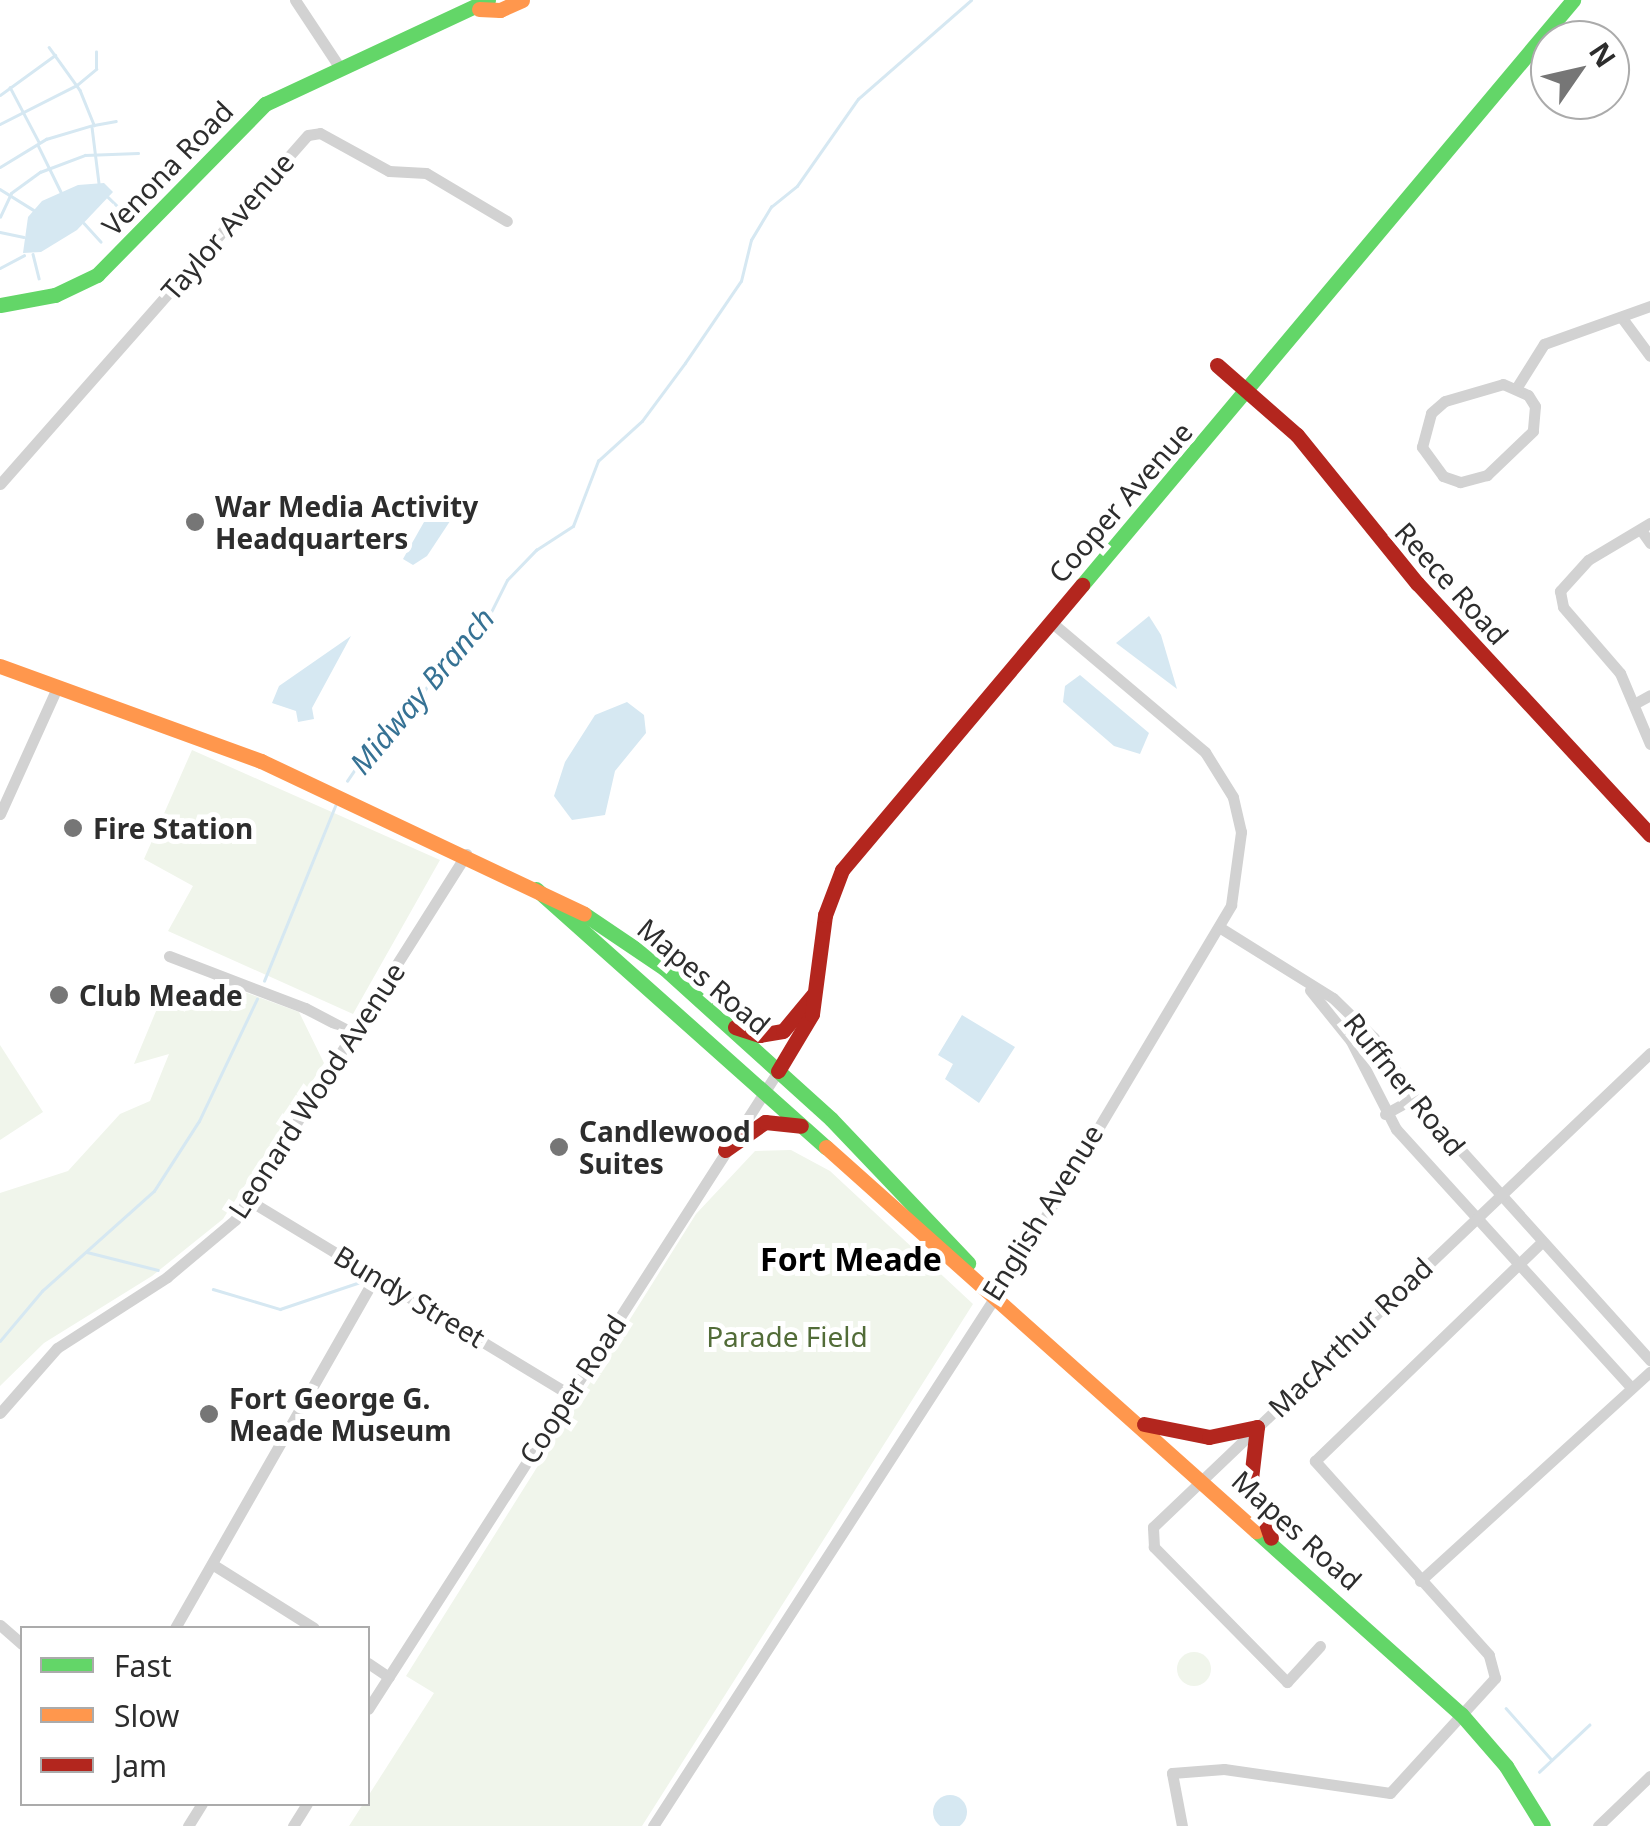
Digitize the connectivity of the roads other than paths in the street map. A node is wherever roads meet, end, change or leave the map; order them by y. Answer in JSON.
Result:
{"nodes":[{"id":1,"x":295,"y":0,"type":"edge"},
{"id":2,"x":522,"y":0,"type":"edge"},
{"id":3,"x":1573,"y":0,"type":"edge"},
{"id":4,"x":483,"y":5,"type":"edge"},
{"id":5,"x":340,"y":68,"type":"junction"},
{"id":6,"x":507,"y":221,"type":"dead end"},
{"id":7,"x":0,"y":305,"type":"edge"},
{"id":8,"x":1650,"y":306,"type":"edge"},
{"id":9,"x":1622,"y":318,"type":"junction"},
{"id":10,"x":1650,"y":356,"type":"edge"},
{"id":11,"x":1218,"y":365,"type":"dead end"},
{"id":12,"x":1516,"y":387,"type":"junction"},
{"id":13,"x":1249,"y":391,"type":"junction"},
{"id":14,"x":0,"y":484,"type":"edge"},
{"id":15,"x":1645,"y":526,"type":"edge"},
{"id":16,"x":1650,"y":543,"type":"edge"},
{"id":17,"x":1050,"y":621,"type":"junction"},
{"id":18,"x":0,"y":666,"type":"edge"},
{"id":19,"x":57,"y":688,"type":"junction"},
{"id":20,"x":1650,"y":696,"type":"edge"},
{"id":21,"x":1634,"y":704,"type":"junction"},
{"id":22,"x":1650,"y":744,"type":"edge"},
{"id":23,"x":0,"y":814,"type":"edge"},
{"id":24,"x":1650,"y":835,"type":"edge"},
{"id":25,"x":466,"y":854,"type":"junction"},
{"id":26,"x":536,"y":889,"type":"junction"},
{"id":27,"x":1219,"y":926,"type":"junction"},
{"id":28,"x":168,"y":956,"type":"dead end"},
{"id":29,"x":1304,"y":984,"type":"junction"},
{"id":30,"x":816,"y":992,"type":"junction"},
{"id":31,"x":724,"y":1022,"type":"junction"},
{"id":32,"x":1367,"y":1031,"type":"junction"},
{"id":33,"x":355,"y":1034,"type":"junction"},
{"id":34,"x":1351,"y":1041,"type":"junction"},
{"id":35,"x":1650,"y":1052,"type":"edge"},
{"id":36,"x":778,"y":1071,"type":"junction"},
{"id":37,"x":764,"y":1090,"type":"junction"},
{"id":38,"x":1414,"y":1098,"type":"junction"},
{"id":39,"x":1385,"y":1114,"type":"junction"},
{"id":40,"x":806,"y":1128,"type":"junction"},
{"id":41,"x":726,"y":1150,"type":"junction"},
{"id":42,"x":1497,"y":1196,"type":"junction"},
{"id":43,"x":250,"y":1201,"type":"junction"},
{"id":44,"x":1474,"y":1217,"type":"junction"},
{"id":45,"x":1541,"y":1243,"type":"junction"},
{"id":46,"x":1518,"y":1265,"type":"junction"},
{"id":47,"x":376,"y":1275,"type":"junction"},
{"id":48,"x":994,"y":1292,"type":"junction"},
{"id":49,"x":1650,"y":1360,"type":"edge"},
{"id":50,"x":1650,"y":1372,"type":"edge"},
{"id":51,"x":1632,"y":1388,"type":"junction"},
{"id":52,"x":569,"y":1394,"type":"junction"},
{"id":53,"x":0,"y":1414,"type":"edge"},
{"id":54,"x":1138,"y":1422,"type":"junction"},
{"id":55,"x":1257,"y":1426,"type":"junction"},
{"id":56,"x":1203,"y":1479,"type":"junction"},
{"id":57,"x":1273,"y":1542,"type":"junction"},
{"id":58,"x":212,"y":1564,"type":"junction"},
{"id":59,"x":1420,"y":1581,"type":"junction"},
{"id":60,"x":0,"y":1625,"type":"edge"},
{"id":61,"x":176,"y":1626,"type":"edge"},
{"id":62,"x":311,"y":1626,"type":"edge"},
{"id":63,"x":20,"y":1642,"type":"edge"},
{"id":64,"x":1320,"y":1646,"type":"dead end"},
{"id":65,"x":370,"y":1664,"type":"edge"},
{"id":66,"x":389,"y":1676,"type":"junction"},
{"id":67,"x":370,"y":1707,"type":"edge"},
{"id":68,"x":1461,"y":1714,"type":"junction"},
{"id":69,"x":1650,"y":1776,"type":"edge"},
{"id":70,"x":653,"y":1826,"type":"edge"},
{"id":71,"x":1182,"y":1826,"type":"edge"},
{"id":72,"x":1543,"y":1826,"type":"edge"},
{"id":73,"x":1598,"y":1826,"type":"edge"}],
"edges":[{"from":1,"to":5,"type":"street"},
{"from":2,"to":4,"type":"street","name":"Venona Road"},
{"from":3,"to":13,"type":"street","name":"Cooper Avenue"},
{"from":4,"to":5,"type":"street","name":"Venona Road"},
{"from":5,"to":7,"type":"street","name":"Venona Road"},
{"from":6,"to":14,"type":"street","name":"Taylor Avenue"},
{"from":8,"to":9,"type":"street"},
{"from":9,"to":10,"type":"street"},
{"from":9,"to":12,"type":"street"},
{"from":11,"to":13,"type":"street","name":"Reece Road"},
{"from":12,"to":12,"type":"street"},
{"from":13,"to":17,"type":"street","name":"Cooper Avenue"},
{"from":13,"to":24,"type":"street","name":"Reece Road"},
{"from":15,"to":16,"type":"street"},
{"from":15,"to":21,"type":"street"},
{"from":17,"to":27,"type":"street","name":"English Avenue"},
{"from":17,"to":30,"type":"street","name":"Cooper Avenue"},
{"from":18,"to":19,"type":"street","name":"Mapes Road"},
{"from":19,"to":23,"type":"street"},
{"from":19,"to":25,"type":"street","name":"Mapes Road"},
{"from":20,"to":21,"type":"street"},
{"from":21,"to":22,"type":"street"},
{"from":25,"to":26,"type":"street","name":"Mapes Road"},
{"from":25,"to":33,"type":"street","name":"Leonard Wood Avenue"},
{"from":26,"to":31,"type":"street","name":"Mapes Road"},
{"from":26,"to":37,"type":"street","name":"Mapes Road"},
{"from":27,"to":29,"type":"street","name":"Ruffner Road"},
{"from":27,"to":48,"type":"street","name":"English Avenue"},
{"from":28,"to":33,"type":"street"},
{"from":29,"to":32,"type":"street","name":"Ruffner Road"},
{"from":29,"to":34,"type":"street","name":"Ruffner Road"},
{"from":30,"to":31,"type":"street"},
{"from":30,"to":36,"type":"street","name":"Cooper Avenue"},
{"from":31,"to":36,"type":"street","name":"Mapes Road"},
{"from":32,"to":34,"type":"street"},
{"from":32,"to":38,"type":"street","name":"Ruffner Road"},
{"from":33,"to":43,"type":"street","name":"Leonard Wood Avenue"},
{"from":34,"to":39,"type":"street","name":"Ruffner Road"},
{"from":35,"to":42,"type":"street"},
{"from":36,"to":37,"type":"street","name":"Cooper Road"},
{"from":36,"to":48,"type":"street","name":"Mapes Road"},
{"from":37,"to":40,"type":"street","name":"Mapes Road"},
{"from":37,"to":41,"type":"street","name":"Cooper Road"},
{"from":38,"to":39,"type":"street"},
{"from":38,"to":42,"type":"street","name":"Ruffner Road"},
{"from":39,"to":44,"type":"street","name":"Ruffner Road"},
{"from":40,"to":41,"type":"street"},
{"from":40,"to":48,"type":"street","name":"Mapes Road"},
{"from":41,"to":52,"type":"street","name":"Cooper Road"},
{"from":42,"to":44,"type":"street","name":"MacArthur Road"},
{"from":42,"to":45,"type":"street","name":"Ruffner Road"},
{"from":43,"to":47,"type":"street","name":"Bundy Street"},
{"from":43,"to":53,"type":"street","name":"Leonard Wood Avenue"},
{"from":44,"to":46,"type":"street","name":"Ruffner Road"},
{"from":44,"to":55,"type":"street","name":"MacArthur Road"},
{"from":45,"to":46,"type":"street"},
{"from":45,"to":49,"type":"street","name":"Ruffner Road"},
{"from":46,"to":51,"type":"street","name":"Ruffner Road"},
{"from":46,"to":59,"type":"street"},
{"from":47,"to":52,"type":"street","name":"Bundy Street"},
{"from":47,"to":58,"type":"street"},
{"from":48,"to":54,"type":"street","name":"Mapes Road"},
{"from":48,"to":70,"type":"street","name":"English Avenue"},
{"from":50,"to":51,"type":"street"},
{"from":51,"to":59,"type":"street"},
{"from":52,"to":66,"type":"street","name":"Cooper Road"},
{"from":54,"to":55,"type":"street"},
{"from":54,"to":56,"type":"street","name":"Mapes Road"},
{"from":55,"to":56,"type":"street","name":"MacArthur Road"},
{"from":55,"to":57,"type":"street"},
{"from":56,"to":57,"type":"street","name":"Mapes Road"},
{"from":56,"to":64,"type":"street","name":"MacArthur Road"},
{"from":57,"to":68,"type":"street","name":"Mapes Road"},
{"from":58,"to":61,"type":"street"},
{"from":58,"to":62,"type":"street"},
{"from":59,"to":68,"type":"street"},
{"from":60,"to":63,"type":"street"},
{"from":65,"to":66,"type":"street"},
{"from":66,"to":67,"type":"street","name":"Cooper Road"},
{"from":68,"to":71,"type":"street"},
{"from":68,"to":72,"type":"street","name":"Mapes Road"},
{"from":69,"to":73,"type":"street"}]}
